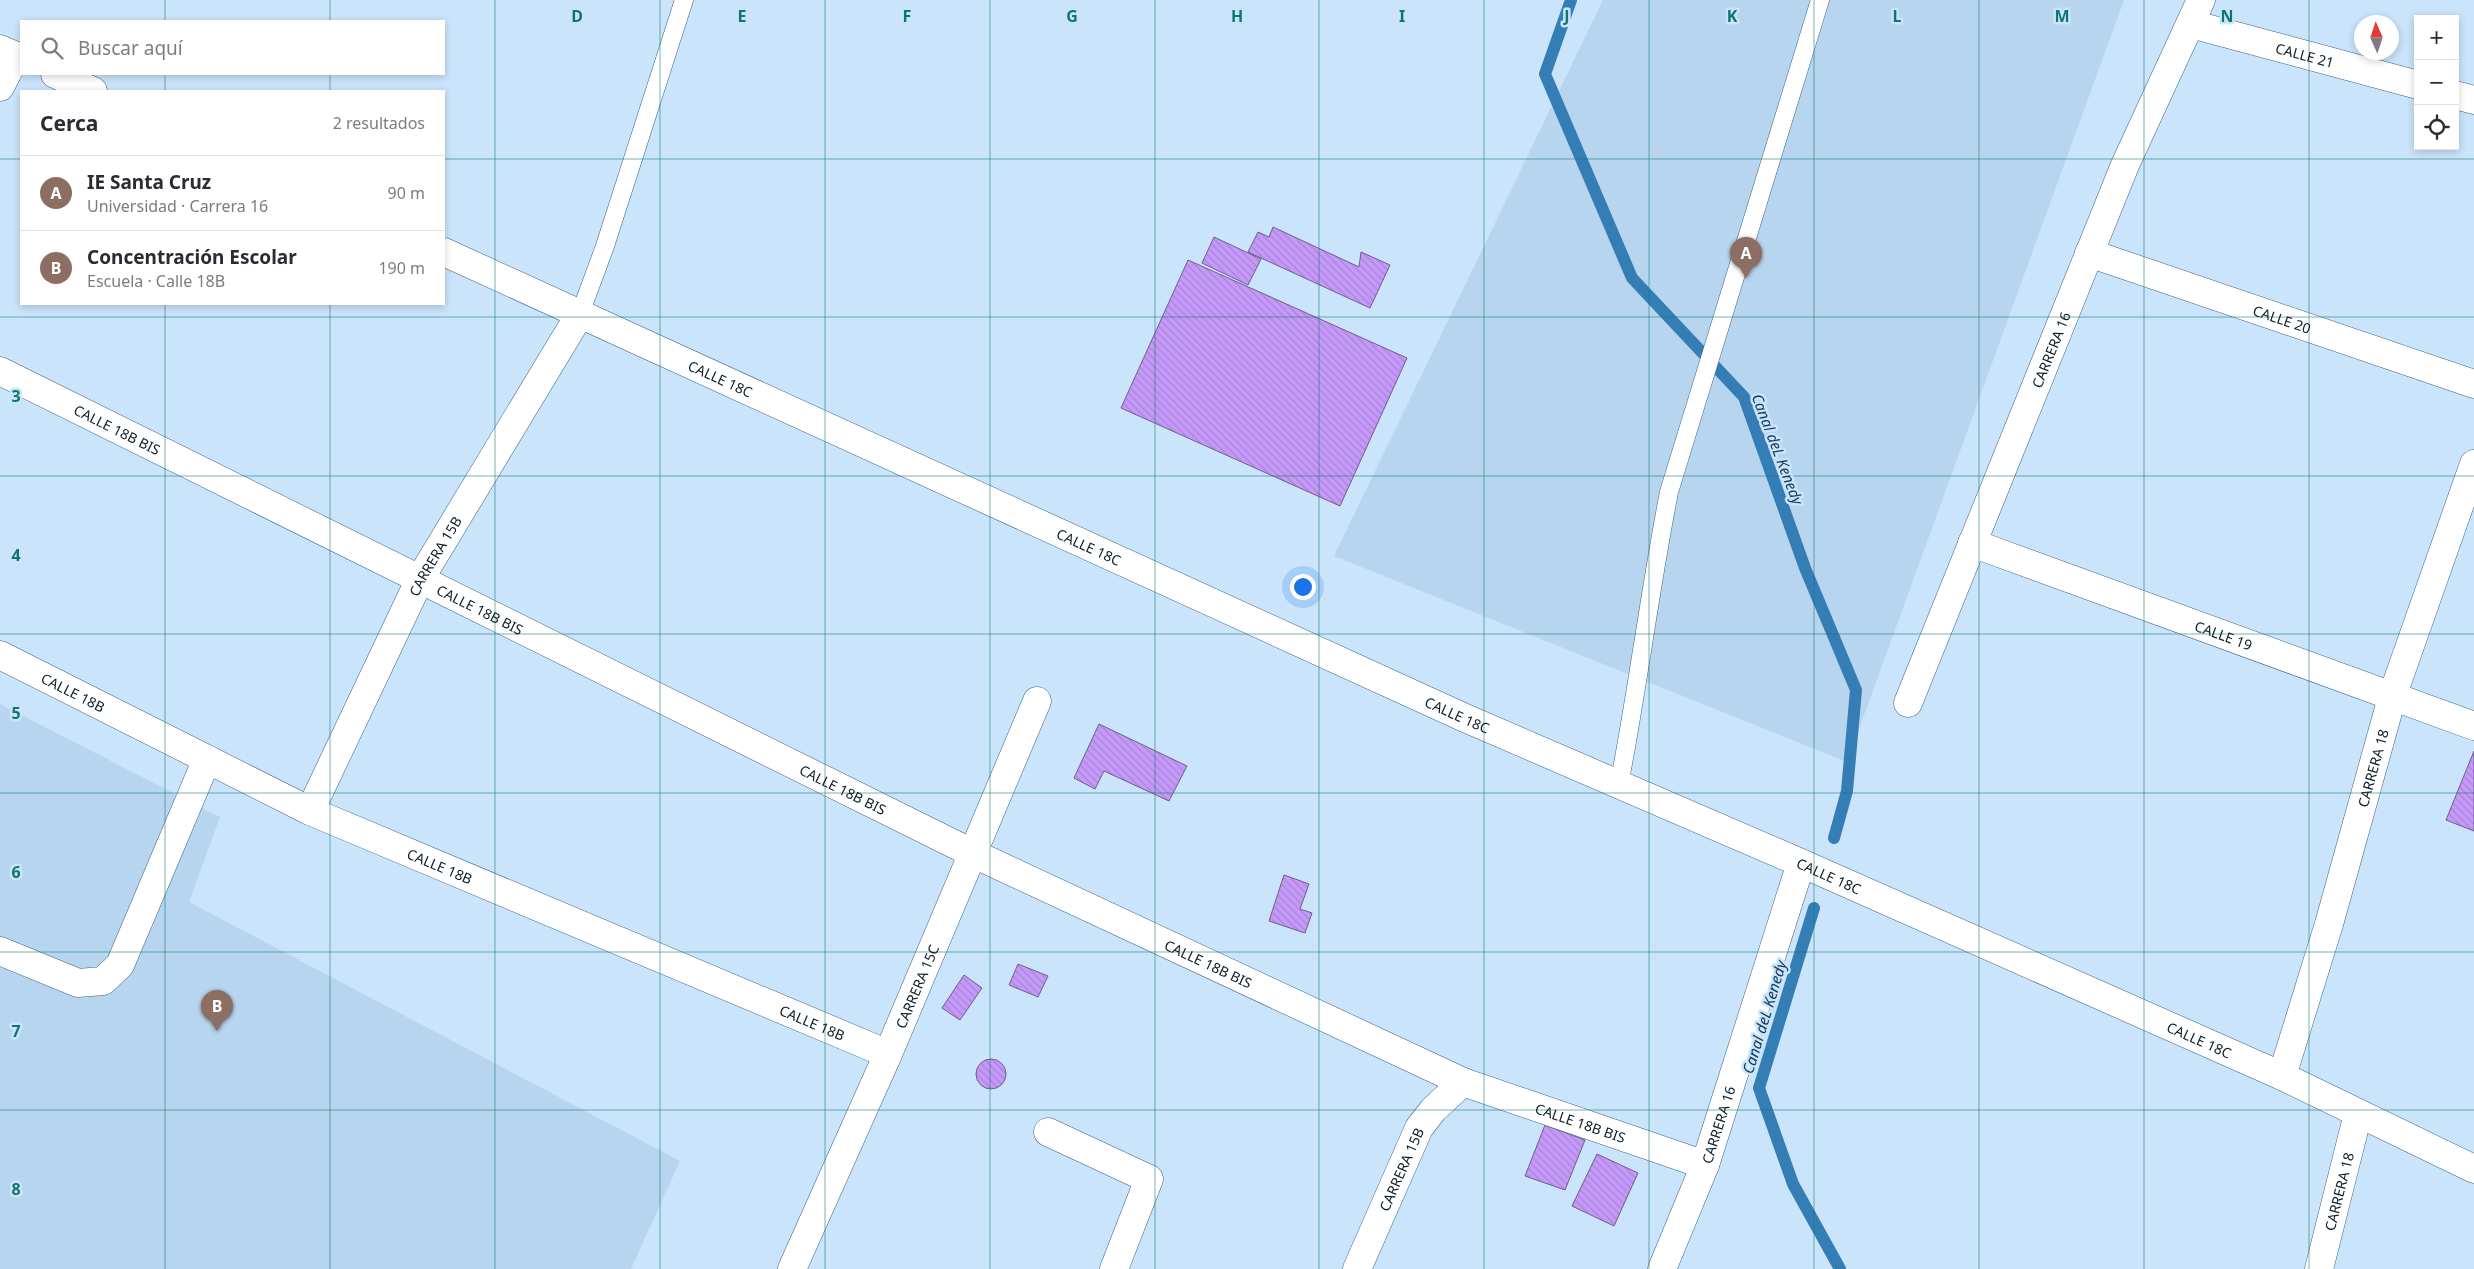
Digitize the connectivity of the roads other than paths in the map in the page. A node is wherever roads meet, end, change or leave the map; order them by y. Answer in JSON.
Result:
{"nodes":[{"id":1,"x":684,"y":0,"type":"edge"},
{"id":2,"x":1820,"y":0,"type":"edge"},
{"id":3,"x":2196,"y":12,"type":"edge"},
{"id":4,"x":12,"y":54,"type":"edge"},
{"id":5,"x":57,"y":75,"type":"edge"},
{"id":6,"x":2414,"y":84,"type":"edge"},
{"id":7,"x":0,"y":87,"type":"edge"},
{"id":8,"x":91,"y":90,"type":"edge"},
{"id":9,"x":2459,"y":96,"type":"edge"},
{"id":10,"x":2474,"y":100,"type":"edge"},
{"id":11,"x":445,"y":252,"type":"edge"},
{"id":12,"x":2089,"y":253,"type":"junction"},
{"id":13,"x":580,"y":314,"type":"junction"},
{"id":14,"x":0,"y":372,"type":"edge"},
{"id":15,"x":2474,"y":384,"type":"edge"},
{"id":16,"x":2474,"y":464,"type":"edge"},
{"id":17,"x":1972,"y":543,"type":"junction"},
{"id":18,"x":420,"y":579,"type":"junction"},
{"id":19,"x":0,"y":655,"type":"edge"},
{"id":20,"x":2393,"y":694,"type":"junction"},
{"id":21,"x":1037,"y":701,"type":"dead end"},
{"id":22,"x":1908,"y":703,"type":"dead end"},
{"id":23,"x":2474,"y":726,"type":"edge"},
{"id":24,"x":207,"y":759,"type":"junction"},
{"id":25,"x":1620,"y":785,"type":"junction"},
{"id":26,"x":310,"y":811,"type":"junction"},
{"id":27,"x":972,"y":853,"type":"junction"},
{"id":28,"x":1801,"y":863,"type":"junction"},
{"id":29,"x":0,"y":950,"type":"edge"},
{"id":30,"x":888,"y":1054,"type":"junction"},
{"id":31,"x":2282,"y":1076,"type":"junction"},
{"id":32,"x":1462,"y":1082,"type":"junction"},
{"id":33,"x":2358,"y":1114,"type":"junction"},
{"id":34,"x":1048,"y":1132,"type":"dead end"},
{"id":35,"x":1705,"y":1165,"type":"junction"},
{"id":36,"x":2474,"y":1169,"type":"edge"},
{"id":37,"x":792,"y":1269,"type":"edge"},
{"id":38,"x":1114,"y":1269,"type":"edge"},
{"id":39,"x":1357,"y":1269,"type":"edge"},
{"id":40,"x":1662,"y":1269,"type":"edge"},
{"id":41,"x":2319,"y":1269,"type":"edge"}],
"edges":[{"from":1,"to":13,"type":"lane"},
{"from":2,"to":25,"type":"lane"},
{"from":3,"to":6,"type":"street","name":"CALLE 21"},
{"from":3,"to":12,"type":"street","name":"CARRERA 16"},
{"from":4,"to":7,"type":"street"},
{"from":5,"to":8,"type":"street"},
{"from":9,"to":10,"type":"street"},
{"from":11,"to":13,"type":"street","name":"CALLE 18C"},
{"from":12,"to":15,"type":"street","name":"CALLE 20"},
{"from":12,"to":17,"type":"street","name":"CARRERA 16"},
{"from":13,"to":18,"type":"street","name":"CARRERA 15B"},
{"from":13,"to":25,"type":"street","name":"CALLE 18C"},
{"from":14,"to":18,"type":"street","name":"CALLE 18B BIS"},
{"from":16,"to":20,"type":"street","name":"CARRERA 18"},
{"from":17,"to":20,"type":"street","name":"CALLE 19"},
{"from":17,"to":22,"type":"street","name":"CARRERA 16"},
{"from":18,"to":26,"type":"street","name":"CARRERA 15B"},
{"from":18,"to":27,"type":"street","name":"CALLE 18B BIS"},
{"from":19,"to":24,"type":"street","name":"CALLE 18B"},
{"from":20,"to":23,"type":"street","name":"CALLE 19"},
{"from":20,"to":31,"type":"street","name":"CARRERA 18"},
{"from":21,"to":27,"type":"street","name":"CARRERA 15C"},
{"from":24,"to":26,"type":"street","name":"CALLE 18B"},
{"from":24,"to":29,"type":"street"},
{"from":25,"to":28,"type":"street","name":"CALLE 18C"},
{"from":26,"to":30,"type":"street","name":"CALLE 18B"},
{"from":27,"to":30,"type":"street","name":"CARRERA 15C"},
{"from":27,"to":32,"type":"street","name":"CALLE 18B BIS"},
{"from":28,"to":31,"type":"street","name":"CALLE 18C"},
{"from":28,"to":35,"type":"street","name":"CARRERA 16"},
{"from":30,"to":37,"type":"street","name":"CARRERA 15C"},
{"from":31,"to":33,"type":"street","name":"CALLE 18C"},
{"from":32,"to":35,"type":"street","name":"CALLE 18B BIS"},
{"from":32,"to":39,"type":"street","name":"CARRERA 15B"},
{"from":33,"to":36,"type":"street","name":"CALLE 18C"},
{"from":33,"to":41,"type":"street","name":"CARRERA 18"},
{"from":34,"to":38,"type":"street"},
{"from":35,"to":40,"type":"street","name":"CARRERA 16"}]}
